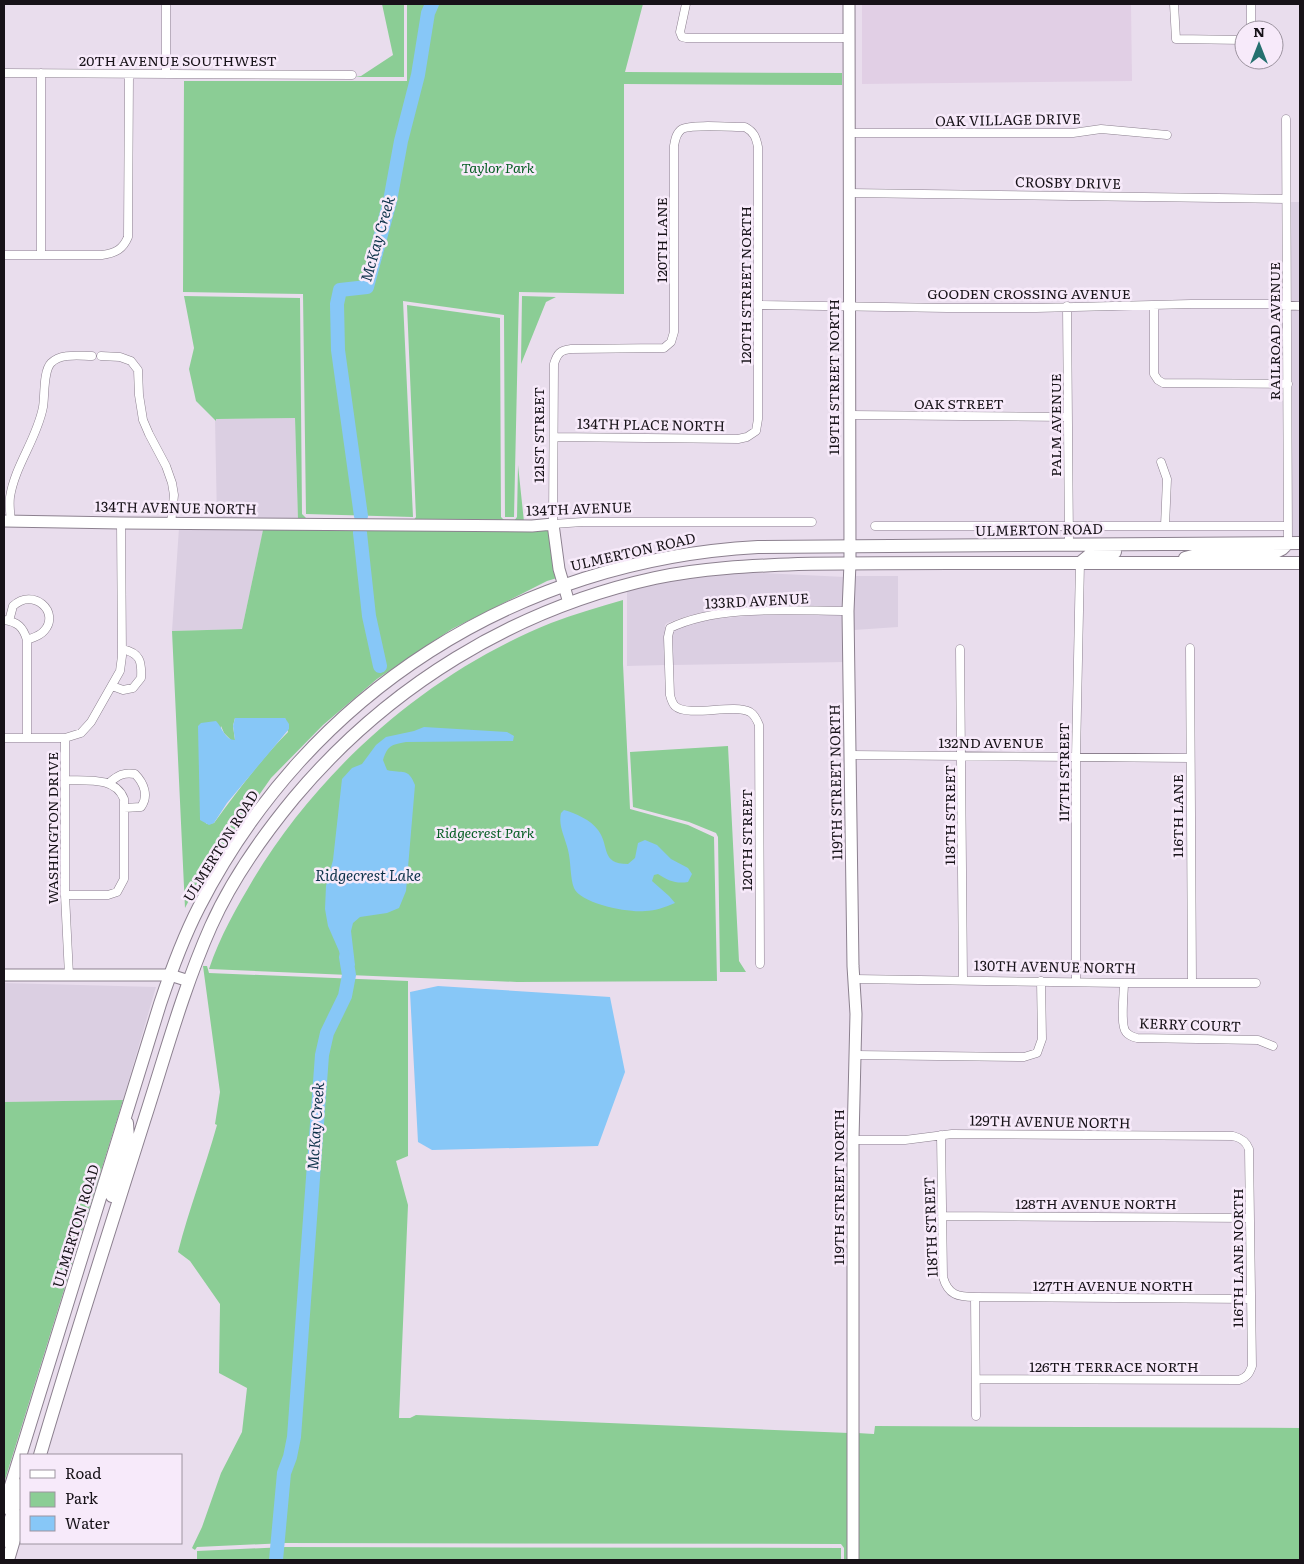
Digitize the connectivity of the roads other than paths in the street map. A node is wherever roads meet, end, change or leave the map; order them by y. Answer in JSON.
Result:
{"nodes":[{"id":1,"x":166,"y":4,"type":"edge"},
{"id":2,"x":686,"y":4,"type":"edge"},
{"id":3,"x":849,"y":4,"type":"edge"},
{"id":4,"x":1174,"y":4,"type":"edge"},
{"id":5,"x":1251,"y":4,"type":"edge"},
{"id":6,"x":1251,"y":20,"type":"edge"},
{"id":7,"x":848,"y":38,"type":"junction"},
{"id":8,"x":1234,"y":40,"type":"edge"},
{"id":9,"x":4,"y":73,"type":"edge"},
{"id":10,"x":41,"y":73,"type":"junction"},
{"id":11,"x":166,"y":73,"type":"junction"},
{"id":12,"x":129,"y":74,"type":"junction"},
{"id":13,"x":352,"y":75,"type":"dead end"},
{"id":14,"x":1286,"y":119,"type":"dead end"},
{"id":15,"x":682,"y":130,"type":"joint"},
{"id":16,"x":849,"y":134,"type":"junction"},
{"id":17,"x":1167,"y":135,"type":"dead end"},
{"id":18,"x":849,"y":193,"type":"junction"},
{"id":19,"x":1286,"y":199,"type":"junction"},
{"id":20,"x":4,"y":255,"type":"edge"},
{"id":21,"x":41,"y":255,"type":"junction"},
{"id":22,"x":758,"y":305,"type":"junction"},
{"id":23,"x":1154,"y":305,"type":"junction"},
{"id":24,"x":1288,"y":305,"type":"junction"},
{"id":25,"x":849,"y":306,"type":"junction"},
{"id":26,"x":1068,"y":306,"type":"junction"},
{"id":27,"x":1300,"y":306,"type":"edge"},
{"id":28,"x":557,"y":355,"type":"joint"},
{"id":29,"x":92,"y":356,"type":"dead end"},
{"id":30,"x":101,"y":356,"type":"dead end"},
{"id":31,"x":1288,"y":384,"type":"junction"},
{"id":32,"x":850,"y":415,"type":"junction"},
{"id":33,"x":1068,"y":417,"type":"junction"},
{"id":34,"x":747,"y":436,"type":"joint"},
{"id":35,"x":554,"y":437,"type":"junction"},
{"id":36,"x":1161,"y":462,"type":"dead end"},
{"id":37,"x":7,"y":520,"type":"edge"},
{"id":38,"x":812,"y":522,"type":"dead end"},
{"id":39,"x":121,"y":523,"type":"junction"},
{"id":40,"x":171,"y":524,"type":"junction"},
{"id":41,"x":348,"y":524,"type":"joint"},
{"id":42,"x":553,"y":524,"type":"junction"},
{"id":43,"x":875,"y":526,"type":"dead end"},
{"id":44,"x":1165,"y":526,"type":"junction"},
{"id":45,"x":1288,"y":526,"type":"junction"},
{"id":46,"x":1070,"y":527,"type":"junction"},
{"id":47,"x":1195,"y":543,"type":"junction"},
{"id":48,"x":1294,"y":543,"type":"edge"},
{"id":49,"x":1069,"y":544,"type":"junction"},
{"id":50,"x":850,"y":545,"type":"junction"},
{"id":51,"x":1300,"y":552,"type":"edge"},
{"id":52,"x":1284,"y":562,"type":"junction"},
{"id":53,"x":1300,"y":562,"type":"edge"},
{"id":54,"x":850,"y":563,"type":"junction"},
{"id":55,"x":1080,"y":563,"type":"junction"},
{"id":56,"x":1174,"y":563,"type":"junction"},
{"id":57,"x":563,"y":584,"type":"junction"},
{"id":58,"x":568,"y":603,"type":"junction"},
{"id":59,"x":848,"y":610,"type":"junction"},
{"id":60,"x":6,"y":621,"type":"edge"},
{"id":61,"x":26,"y":640,"type":"junction"},
{"id":62,"x":1190,"y":648,"type":"dead end"},
{"id":63,"x":122,"y":649,"type":"junction"},
{"id":64,"x":960,"y":649,"type":"dead end"},
{"id":65,"x":112,"y":686,"type":"junction"},
{"id":66,"x":756,"y":717,"type":"joint"},
{"id":67,"x":4,"y":738,"type":"edge"},
{"id":68,"x":27,"y":738,"type":"junction"},
{"id":69,"x":65,"y":738,"type":"junction"},
{"id":70,"x":851,"y":755,"type":"junction"},
{"id":71,"x":962,"y":756,"type":"junction"},
{"id":72,"x":1076,"y":756,"type":"junction"},
{"id":73,"x":1190,"y":758,"type":"junction"},
{"id":74,"x":65,"y":780,"type":"junction"},
{"id":75,"x":109,"y":783,"type":"junction"},
{"id":76,"x":124,"y":808,"type":"junction"},
{"id":77,"x":65,"y":895,"type":"junction"},
{"id":78,"x":760,"y":964,"type":"dead end"},
{"id":79,"x":4,"y":975,"type":"edge"},
{"id":80,"x":69,"y":975,"type":"junction"},
{"id":81,"x":170,"y":975,"type":"junction"},
{"id":82,"x":854,"y":979,"type":"junction"},
{"id":83,"x":963,"y":980,"type":"junction"},
{"id":84,"x":189,"y":981,"type":"junction"},
{"id":85,"x":1042,"y":981,"type":"junction"},
{"id":86,"x":1076,"y":982,"type":"junction"},
{"id":87,"x":1124,"y":983,"type":"junction"},
{"id":88,"x":1192,"y":983,"type":"junction"},
{"id":89,"x":1256,"y":983,"type":"dead end"},
{"id":90,"x":1273,"y":1046,"type":"dead end"},
{"id":91,"x":856,"y":1055,"type":"junction"},
{"id":92,"x":127,"y":1113,"type":"junction"},
{"id":93,"x":941,"y":1135,"type":"junction"},
{"id":94,"x":853,"y":1140,"type":"junction"},
{"id":95,"x":1246,"y":1143,"type":"joint"},
{"id":96,"x":942,"y":1216,"type":"junction"},
{"id":97,"x":1250,"y":1218,"type":"junction"},
{"id":98,"x":113,"y":1220,"type":"junction"},
{"id":99,"x":975,"y":1297,"type":"junction"},
{"id":100,"x":1251,"y":1299,"type":"junction"},
{"id":101,"x":1250,"y":1374,"type":"joint"},
{"id":102,"x":976,"y":1378,"type":"junction"},
{"id":103,"x":976,"y":1416,"type":"dead end"},
{"id":104,"x":31,"y":1421,"type":"junction"},
{"id":105,"x":21,"y":1454,"type":"edge"},
{"id":106,"x":31,"y":1454,"type":"edge"},
{"id":107,"x":40,"y":1454,"type":"edge"},
{"id":108,"x":20,"y":1456,"type":"edge"},
{"id":109,"x":20,"y":1489,"type":"edge"},
{"id":110,"x":4,"y":1508,"type":"edge"},
{"id":111,"x":20,"y":1519,"type":"edge"},
{"id":112,"x":4,"y":1541,"type":"edge"},
{"id":113,"x":8,"y":1560,"type":"edge"},
{"id":114,"x":853,"y":1560,"type":"edge"}],
"edges":[{"from":1,"to":11,"type":"street"},
{"from":2,"to":7,"type":"street"},
{"from":3,"to":7,"type":"street","name":"119TH STREET NORTH"},
{"from":4,"to":8,"type":"street"},
{"from":5,"to":6,"type":"street"},
{"from":7,"to":16,"type":"street","name":"119TH STREET NORTH"},
{"from":9,"to":10,"type":"street","name":"20TH AVENUE SOUTHWEST"},
{"from":10,"to":12,"type":"street","name":"20TH AVENUE SOUTHWEST"},
{"from":10,"to":21,"type":"street"},
{"from":11,"to":12,"type":"street","name":"20TH AVENUE SOUTHWEST"},
{"from":11,"to":13,"type":"street","name":"20TH AVENUE SOUTHWEST"},
{"from":12,"to":21,"type":"street"},
{"from":14,"to":19,"type":"street","name":"RAILROAD AVENUE"},
{"from":15,"to":22,"type":"street","name":"120TH STREET NORTH"},
{"from":15,"to":28,"type":"street","name":"120TH LANE"},
{"from":16,"to":17,"type":"street","name":"OAK VILLAGE DRIVE"},
{"from":16,"to":18,"type":"street","name":"119TH STREET NORTH"},
{"from":18,"to":19,"type":"street","name":"CROSBY DRIVE"},
{"from":18,"to":25,"type":"street","name":"119TH STREET NORTH"},
{"from":19,"to":24,"type":"street","name":"RAILROAD AVENUE"},
{"from":20,"to":21,"type":"street"},
{"from":22,"to":25,"type":"street","name":"GOODEN CROSSING AVENUE"},
{"from":22,"to":34,"type":"street","name":"120TH STREET NORTH"},
{"from":23,"to":24,"type":"street","name":"GOODEN CROSSING AVENUE"},
{"from":23,"to":26,"type":"street","name":"GOODEN CROSSING AVENUE"},
{"from":23,"to":31,"type":"street"},
{"from":24,"to":27,"type":"street","name":"GOODEN CROSSING AVENUE"},
{"from":24,"to":31,"type":"street","name":"RAILROAD AVENUE"},
{"from":25,"to":26,"type":"street","name":"GOODEN CROSSING AVENUE"},
{"from":25,"to":32,"type":"street","name":"119TH STREET NORTH"},
{"from":26,"to":33,"type":"street","name":"PALM AVENUE"},
{"from":28,"to":35,"type":"street","name":"121ST STREET"},
{"from":29,"to":37,"type":"street"},
{"from":30,"to":40,"type":"street"},
{"from":31,"to":45,"type":"street","name":"RAILROAD AVENUE"},
{"from":32,"to":33,"type":"street","name":"OAK STREET"},
{"from":32,"to":50,"type":"street","name":"119TH STREET NORTH"},
{"from":33,"to":46,"type":"street","name":"PALM AVENUE"},
{"from":34,"to":35,"type":"street","name":"134TH PLACE NORTH"},
{"from":35,"to":42,"type":"street","name":"121ST STREET"},
{"from":36,"to":44,"type":"street"},
{"from":37,"to":39,"type":"street","name":"134TH AVENUE NORTH"},
{"from":38,"to":42,"type":"street","name":"134TH AVENUE"},
{"from":39,"to":40,"type":"street","name":"134TH AVENUE NORTH"},
{"from":39,"to":63,"type":"street","name":"WASHINGTON DRIVE"},
{"from":40,"to":41,"type":"street","name":"134TH AVENUE NORTH"},
{"from":41,"to":42,"type":"street","name":"134TH AVENUE"},
{"from":42,"to":57,"type":"street","name":"121ST STREET"},
{"from":43,"to":46,"type":"street"},
{"from":44,"to":45,"type":"street"},
{"from":44,"to":46,"type":"street"},
{"from":45,"to":48,"type":"street","name":"RAILROAD AVENUE"},
{"from":46,"to":49,"type":"street","name":"PALM AVENUE"},
{"from":47,"to":48,"type":"main road","name":"ULMERTON ROAD"},
{"from":47,"to":49,"type":"main road","name":"ULMERTON ROAD"},
{"from":47,"to":55,"type":"main road"},
{"from":48,"to":56,"type":"main road"},
{"from":49,"to":50,"type":"main road","name":"ULMERTON ROAD"},
{"from":50,"to":54,"type":"street","name":"119TH STREET NORTH"},
{"from":50,"to":57,"type":"main road","name":"ULMERTON ROAD"},
{"from":51,"to":52,"type":"main road"},
{"from":52,"to":53,"type":"main road"},
{"from":52,"to":56,"type":"main road"},
{"from":54,"to":55,"type":"main road"},
{"from":54,"to":58,"type":"main road"},
{"from":54,"to":59,"type":"street","name":"119TH STREET NORTH"},
{"from":55,"to":56,"type":"main road"},
{"from":55,"to":72,"type":"street","name":"117TH STREET"},
{"from":57,"to":58,"type":"street","name":"121ST STREET"},
{"from":57,"to":81,"type":"main road","name":"ULMERTON ROAD"},
{"from":58,"to":84,"type":"main road"},
{"from":59,"to":66,"type":"street","name":"133RD AVENUE"},
{"from":59,"to":70,"type":"street","name":"119TH STREET NORTH"},
{"from":60,"to":61,"type":"street"},
{"from":60,"to":61,"type":"street"},
{"from":61,"to":68,"type":"street"},
{"from":62,"to":73,"type":"street","name":"116TH LANE"},
{"from":63,"to":65,"type":"street","name":"WASHINGTON DRIVE"},
{"from":63,"to":65,"type":"street"},
{"from":64,"to":71,"type":"street","name":"118TH STREET"},
{"from":65,"to":69,"type":"street","name":"WASHINGTON DRIVE"},
{"from":66,"to":78,"type":"street","name":"120TH STREET"},
{"from":67,"to":68,"type":"street"},
{"from":68,"to":69,"type":"street"},
{"from":69,"to":74,"type":"street","name":"WASHINGTON DRIVE"},
{"from":70,"to":71,"type":"street","name":"132ND AVENUE"},
{"from":70,"to":82,"type":"street","name":"119TH STREET NORTH"},
{"from":71,"to":72,"type":"street","name":"132ND AVENUE"},
{"from":71,"to":83,"type":"street","name":"118TH STREET"},
{"from":72,"to":73,"type":"street","name":"132ND AVENUE"},
{"from":72,"to":86,"type":"street","name":"117TH STREET"},
{"from":73,"to":88,"type":"street","name":"116TH LANE"},
{"from":74,"to":75,"type":"street"},
{"from":74,"to":77,"type":"street","name":"WASHINGTON DRIVE"},
{"from":75,"to":76,"type":"street"},
{"from":75,"to":76,"type":"street"},
{"from":76,"to":77,"type":"street"},
{"from":77,"to":80,"type":"street","name":"WASHINGTON DRIVE"},
{"from":79,"to":80,"type":"street"},
{"from":80,"to":81,"type":"street"},
{"from":81,"to":84,"type":"street"},
{"from":81,"to":92,"type":"main road","name":"ULMERTON ROAD"},
{"from":82,"to":83,"type":"street","name":"130TH AVENUE NORTH"},
{"from":82,"to":91,"type":"street","name":"119TH STREET NORTH"},
{"from":83,"to":85,"type":"street","name":"130TH AVENUE NORTH"},
{"from":84,"to":98,"type":"main road"},
{"from":85,"to":86,"type":"street","name":"130TH AVENUE NORTH"},
{"from":85,"to":91,"type":"street"},
{"from":86,"to":87,"type":"street","name":"130TH AVENUE NORTH"},
{"from":87,"to":88,"type":"street","name":"130TH AVENUE NORTH"},
{"from":87,"to":90,"type":"street","name":"KERRY COURT"},
{"from":88,"to":89,"type":"street","name":"130TH AVENUE NORTH"},
{"from":91,"to":94,"type":"street","name":"119TH STREET NORTH"},
{"from":92,"to":98,"type":"main road"},
{"from":92,"to":104,"type":"main road","name":"ULMERTON ROAD"},
{"from":93,"to":94,"type":"street","name":"129TH AVENUE NORTH"},
{"from":93,"to":95,"type":"street","name":"129TH AVENUE NORTH"},
{"from":93,"to":96,"type":"street","name":"118TH STREET"},
{"from":94,"to":114,"type":"street","name":"119TH STREET NORTH"},
{"from":95,"to":97,"type":"street","name":"116TH LANE NORTH"},
{"from":96,"to":97,"type":"street","name":"128TH AVENUE NORTH"},
{"from":96,"to":99,"type":"street","name":"118TH STREET"},
{"from":97,"to":100,"type":"street","name":"116TH LANE NORTH"},
{"from":98,"to":107,"type":"main road"},
{"from":99,"to":100,"type":"street","name":"127TH AVENUE NORTH"},
{"from":99,"to":102,"type":"street"},
{"from":100,"to":101,"type":"street","name":"116TH LANE NORTH"},
{"from":101,"to":102,"type":"street","name":"126TH TERRACE NORTH"},
{"from":102,"to":103,"type":"street"},
{"from":104,"to":105,"type":"main road","name":"ULMERTON ROAD"},
{"from":104,"to":106,"type":"main road"},
{"from":108,"to":110,"type":"main road","name":"ULMERTON ROAD"},
{"from":109,"to":112,"type":"main road"},
{"from":111,"to":113,"type":"main road"}]}
